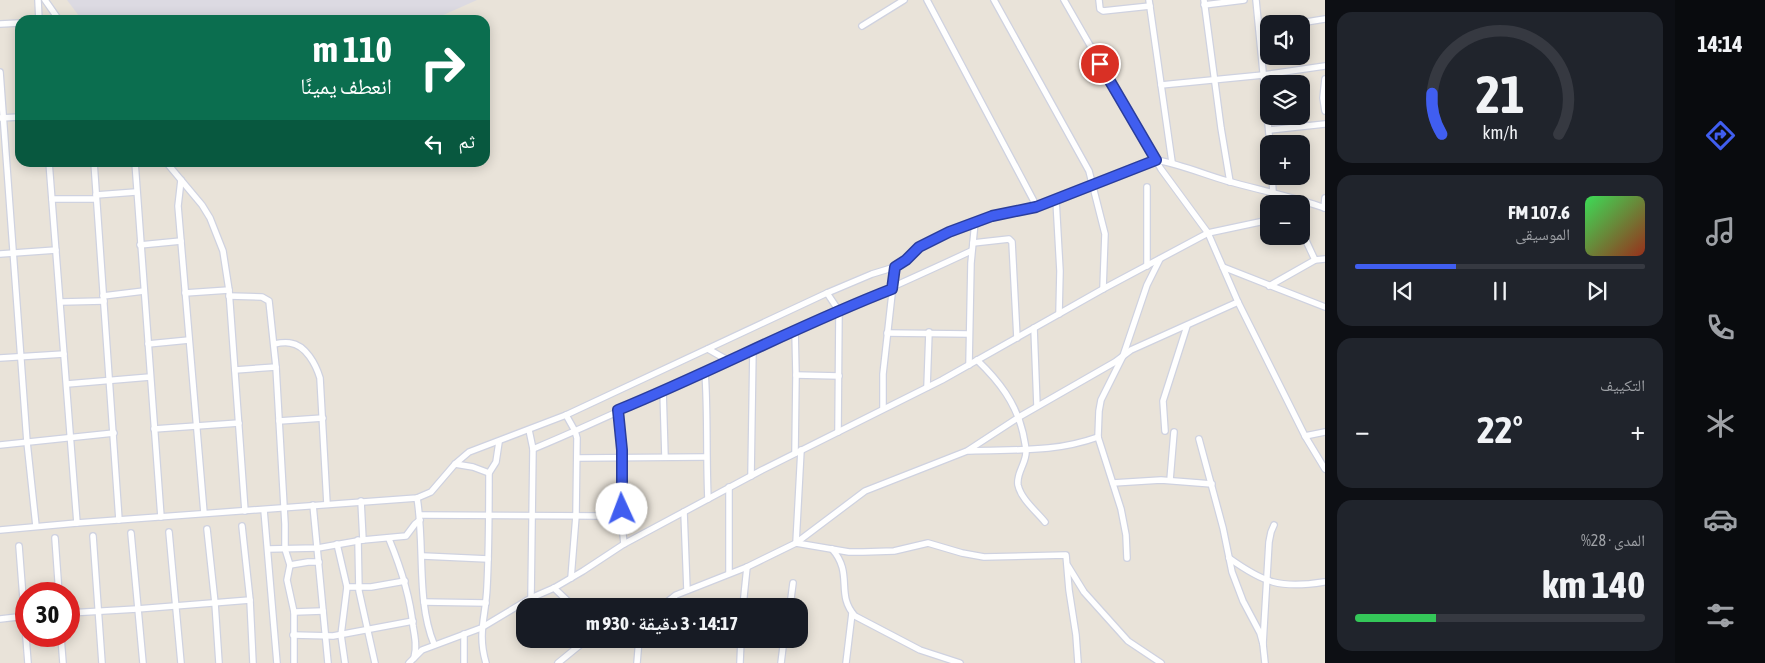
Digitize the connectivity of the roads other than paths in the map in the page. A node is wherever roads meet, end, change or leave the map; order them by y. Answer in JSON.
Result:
{"nodes":[{"id":1,"x":38,"y":0,"type":"edge"},
{"id":2,"x":45,"y":0,"type":"edge"},
{"id":3,"x":904,"y":0,"type":"edge"},
{"id":4,"x":927,"y":0,"type":"edge"},
{"id":5,"x":994,"y":0,"type":"edge"},
{"id":6,"x":1064,"y":0,"type":"edge"},
{"id":7,"x":1099,"y":0,"type":"edge"},
{"id":8,"x":1244,"y":0,"type":"edge"},
{"id":9,"x":1256,"y":0,"type":"edge"},
{"id":10,"x":1204,"y":2,"type":"edge"},
{"id":11,"x":1150,"y":3,"type":"edge"},
{"id":12,"x":39,"y":15,"type":"edge"},
{"id":13,"x":56,"y":15,"type":"edge"},
{"id":14,"x":1325,"y":19,"type":"edge"},
{"id":15,"x":1310,"y":21,"type":"edge"},
{"id":16,"x":0,"y":24,"type":"edge"},
{"id":17,"x":15,"y":24,"type":"edge"},
{"id":18,"x":862,"y":26,"type":"dead end"},
{"id":19,"x":1259,"y":29,"type":"joint"},
{"id":20,"x":1325,"y":66,"type":"edge"},
{"id":21,"x":0,"y":72,"type":"edge"},
{"id":22,"x":1260,"y":75,"type":"edge"},
{"id":23,"x":1263,"y":75,"type":"joint"},
{"id":24,"x":1325,"y":79,"type":"edge"},
{"id":25,"x":1214,"y":80,"type":"junction"},
{"id":26,"x":1161,"y":85,"type":"junction"},
{"id":27,"x":1325,"y":111,"type":"edge"},
{"id":28,"x":2,"y":118,"type":"edge"},
{"id":29,"x":15,"y":118,"type":"edge"},
{"id":30,"x":1325,"y":124,"type":"edge"},
{"id":31,"x":1268,"y":125,"type":"edge"},
{"id":32,"x":1268,"y":130,"type":"junction"},
{"id":33,"x":1269,"y":135,"type":"edge"},
{"id":34,"x":1156,"y":160,"type":"junction"},
{"id":35,"x":1172,"y":162,"type":"junction"},
{"id":36,"x":49,"y":167,"type":"edge"},
{"id":37,"x":94,"y":167,"type":"edge"},
{"id":38,"x":135,"y":167,"type":"edge"},
{"id":39,"x":170,"y":167,"type":"edge"},
{"id":40,"x":181,"y":180,"type":"junction"},
{"id":41,"x":1230,"y":182,"type":"junction"},
{"id":42,"x":1093,"y":185,"type":"junction"},
{"id":43,"x":1273,"y":185,"type":"edge"},
{"id":44,"x":1147,"y":187,"type":"dead end"},
{"id":45,"x":136,"y":192,"type":"junction"},
{"id":46,"x":1273,"y":192,"type":"junction"},
{"id":47,"x":1282,"y":195,"type":"edge"},
{"id":48,"x":96,"y":197,"type":"junction"},
{"id":49,"x":1325,"y":198,"type":"edge"},
{"id":50,"x":52,"y":199,"type":"junction"},
{"id":51,"x":1056,"y":200,"type":"junction"},
{"id":52,"x":1310,"y":204,"type":"edge"},
{"id":53,"x":1036,"y":207,"type":"junction"},
{"id":54,"x":1324,"y":208,"type":"edge"},
{"id":55,"x":975,"y":222,"type":"junction"},
{"id":56,"x":1260,"y":222,"type":"edge"},
{"id":57,"x":1208,"y":233,"type":"junction"},
{"id":58,"x":181,"y":241,"type":"junction"},
{"id":59,"x":973,"y":242,"type":"junction"},
{"id":60,"x":140,"y":245,"type":"junction"},
{"id":61,"x":1308,"y":245,"type":"edge"},
{"id":62,"x":56,"y":250,"type":"junction"},
{"id":63,"x":971,"y":251,"type":"junction"},
{"id":64,"x":13,"y":253,"type":"junction"},
{"id":65,"x":0,"y":254,"type":"edge"},
{"id":66,"x":1160,"y":259,"type":"junction"},
{"id":67,"x":1325,"y":259,"type":"edge"},
{"id":68,"x":1315,"y":260,"type":"junction"},
{"id":69,"x":1146,"y":266,"type":"junction"},
{"id":70,"x":895,"y":267,"type":"junction"},
{"id":71,"x":1223,"y":267,"type":"junction"},
{"id":72,"x":1269,"y":286,"type":"junction"},
{"id":73,"x":892,"y":289,"type":"junction"},
{"id":74,"x":1103,"y":289,"type":"junction"},
{"id":75,"x":144,"y":291,"type":"junction"},
{"id":76,"x":185,"y":293,"type":"junction"},
{"id":77,"x":229,"y":293,"type":"junction"},
{"id":78,"x":827,"y":294,"type":"junction"},
{"id":79,"x":104,"y":299,"type":"junction"},
{"id":80,"x":60,"y":302,"type":"junction"},
{"id":81,"x":1238,"y":302,"type":"junction"},
{"id":82,"x":1325,"y":306,"type":"edge"},
{"id":83,"x":839,"y":311,"type":"junction"},
{"id":84,"x":1059,"y":314,"type":"junction"},
{"id":85,"x":1188,"y":326,"type":"junction"},
{"id":86,"x":1034,"y":328,"type":"junction"},
{"id":87,"x":795,"y":330,"type":"junction"},
{"id":88,"x":929,"y":332,"type":"junction"},
{"id":89,"x":887,"y":333,"type":"junction"},
{"id":90,"x":969,"y":334,"type":"junction"},
{"id":91,"x":1017,"y":338,"type":"junction"},
{"id":92,"x":189,"y":340,"type":"junction"},
{"id":93,"x":148,"y":344,"type":"junction"},
{"id":94,"x":274,"y":344,"type":"junction"},
{"id":95,"x":708,"y":349,"type":"junction"},
{"id":96,"x":754,"y":349,"type":"junction"},
{"id":97,"x":64,"y":354,"type":"junction"},
{"id":98,"x":21,"y":356,"type":"junction"},
{"id":99,"x":1123,"y":356,"type":"junction"},
{"id":100,"x":0,"y":358,"type":"edge"},
{"id":101,"x":976,"y":360,"type":"junction"},
{"id":102,"x":728,"y":361,"type":"junction"},
{"id":103,"x":969,"y":365,"type":"junction"},
{"id":104,"x":276,"y":367,"type":"junction"},
{"id":105,"x":235,"y":370,"type":"junction"},
{"id":106,"x":705,"y":372,"type":"junction"},
{"id":107,"x":796,"y":375,"type":"junction"},
{"id":108,"x":839,"y":376,"type":"junction"},
{"id":109,"x":150,"y":377,"type":"junction"},
{"id":110,"x":110,"y":381,"type":"junction"},
{"id":111,"x":67,"y":384,"type":"junction"},
{"id":112,"x":927,"y":387,"type":"junction"},
{"id":113,"x":664,"y":390,"type":"junction"},
{"id":114,"x":1037,"y":406,"type":"junction"},
{"id":115,"x":883,"y":408,"type":"junction"},
{"id":116,"x":618,"y":410,"type":"junction"},
{"id":117,"x":566,"y":415,"type":"junction"},
{"id":118,"x":1019,"y":417,"type":"junction"},
{"id":119,"x":323,"y":418,"type":"junction"},
{"id":120,"x":279,"y":420,"type":"junction"},
{"id":121,"x":239,"y":423,"type":"junction"},
{"id":122,"x":196,"y":427,"type":"junction"},
{"id":123,"x":154,"y":429,"type":"junction"},
{"id":124,"x":529,"y":430,"type":"junction"},
{"id":125,"x":576,"y":431,"type":"junction"},
{"id":126,"x":1165,"y":431,"type":"dead end"},
{"id":127,"x":838,"y":432,"type":"junction"},
{"id":128,"x":1174,"y":432,"type":"dead end"},
{"id":129,"x":1325,"y":432,"type":"edge"},
{"id":130,"x":114,"y":433,"type":"junction"},
{"id":131,"x":1305,"y":436,"type":"junction"},
{"id":132,"x":1098,"y":437,"type":"junction"},
{"id":133,"x":70,"y":438,"type":"junction"},
{"id":134,"x":1199,"y":439,"type":"dead end"},
{"id":135,"x":27,"y":442,"type":"junction"},
{"id":136,"x":498,"y":442,"type":"junction"},
{"id":137,"x":0,"y":445,"type":"edge"},
{"id":138,"x":533,"y":449,"type":"junction"},
{"id":139,"x":801,"y":450,"type":"junction"},
{"id":140,"x":967,"y":451,"type":"junction"},
{"id":141,"x":1026,"y":451,"type":"junction"},
{"id":142,"x":795,"y":454,"type":"junction"},
{"id":143,"x":622,"y":457,"type":"junction"},
{"id":144,"x":665,"y":457,"type":"junction"},
{"id":145,"x":706,"y":457,"type":"junction"},
{"id":146,"x":578,"y":458,"type":"junction"},
{"id":147,"x":455,"y":464,"type":"junction"},
{"id":148,"x":1325,"y":469,"type":"edge"},
{"id":149,"x":490,"y":472,"type":"junction"},
{"id":150,"x":751,"y":476,"type":"junction"},
{"id":151,"x":1170,"y":480,"type":"junction"},
{"id":152,"x":1113,"y":483,"type":"junction"},
{"id":153,"x":1212,"y":484,"type":"junction"},
{"id":154,"x":729,"y":488,"type":"junction"},
{"id":155,"x":417,"y":498,"type":"junction"},
{"id":156,"x":708,"y":499,"type":"junction"},
{"id":157,"x":360,"y":501,"type":"junction"},
{"id":158,"x":327,"y":504,"type":"junction"},
{"id":159,"x":313,"y":505,"type":"junction"},
{"id":160,"x":284,"y":508,"type":"junction"},
{"id":161,"x":264,"y":510,"type":"junction"},
{"id":162,"x":245,"y":511,"type":"junction"},
{"id":163,"x":684,"y":512,"type":"junction"},
{"id":164,"x":204,"y":513,"type":"junction"},
{"id":165,"x":490,"y":516,"type":"junction"},
{"id":166,"x":533,"y":516,"type":"junction"},
{"id":167,"x":576,"y":516,"type":"junction"},
{"id":168,"x":161,"y":517,"type":"junction"},
{"id":169,"x":420,"y":517,"type":"junction"},
{"id":170,"x":119,"y":520,"type":"junction"},
{"id":171,"x":77,"y":522,"type":"junction"},
{"id":172,"x":1045,"y":522,"type":"dead end"},
{"id":173,"x":622,"y":525,"type":"junction"},
{"id":174,"x":36,"y":526,"type":"junction"},
{"id":175,"x":242,"y":526,"type":"dead end"},
{"id":176,"x":1274,"y":526,"type":"dead end"},
{"id":177,"x":207,"y":529,"type":"dead end"},
{"id":178,"x":0,"y":530,"type":"edge"},
{"id":179,"x":169,"y":532,"type":"dead end"},
{"id":180,"x":131,"y":533,"type":"dead end"},
{"id":181,"x":93,"y":536,"type":"dead end"},
{"id":182,"x":56,"y":538,"type":"dead end"},
{"id":183,"x":389,"y":539,"type":"junction"},
{"id":184,"x":360,"y":540,"type":"junction"},
{"id":185,"x":796,"y":543,"type":"junction"},
{"id":186,"x":337,"y":544,"type":"junction"},
{"id":187,"x":624,"y":544,"type":"junction"},
{"id":188,"x":19,"y":546,"type":"dead end"},
{"id":189,"x":318,"y":548,"type":"junction"},
{"id":190,"x":268,"y":549,"type":"junction"},
{"id":191,"x":285,"y":549,"type":"junction"},
{"id":192,"x":832,"y":549,"type":"junction"},
{"id":193,"x":423,"y":556,"type":"junction"},
{"id":194,"x":1228,"y":557,"type":"junction"},
{"id":195,"x":1127,"y":558,"type":"dead end"},
{"id":196,"x":488,"y":559,"type":"junction"},
{"id":197,"x":319,"y":562,"type":"junction"},
{"id":198,"x":290,"y":565,"type":"junction"},
{"id":199,"x":1068,"y":566,"type":"junction"},
{"id":200,"x":747,"y":567,"type":"junction"},
{"id":201,"x":729,"y":574,"type":"junction"},
{"id":202,"x":571,"y":578,"type":"junction"},
{"id":203,"x":22,"y":582,"type":"edge"},
{"id":204,"x":58,"y":582,"type":"edge"},
{"id":205,"x":405,"y":582,"type":"junction"},
{"id":206,"x":1268,"y":582,"type":"junction"},
{"id":207,"x":1324,"y":582,"type":"edge"},
{"id":208,"x":793,"y":583,"type":"dead end"},
{"id":209,"x":347,"y":587,"type":"junction"},
{"id":210,"x":359,"y":587,"type":"junction"},
{"id":211,"x":554,"y":588,"type":"junction"},
{"id":212,"x":687,"y":590,"type":"junction"},
{"id":213,"x":531,"y":598,"type":"joint"},
{"id":214,"x":563,"y":598,"type":"edge"},
{"id":215,"x":672,"y":598,"type":"edge"},
{"id":216,"x":744,"y":598,"type":"edge"},
{"id":217,"x":791,"y":598,"type":"edge"},
{"id":218,"x":250,"y":600,"type":"junction"},
{"id":219,"x":424,"y":602,"type":"junction"},
{"id":220,"x":215,"y":603,"type":"junction"},
{"id":221,"x":486,"y":603,"type":"junction"},
{"id":222,"x":176,"y":605,"type":"junction"},
{"id":223,"x":516,"y":607,"type":"edge"},
{"id":224,"x":137,"y":610,"type":"junction"},
{"id":225,"x":97,"y":611,"type":"junction"},
{"id":226,"x":323,"y":611,"type":"junction"},
{"id":227,"x":80,"y":612,"type":"edge"},
{"id":228,"x":294,"y":612,"type":"junction"},
{"id":229,"x":852,"y":612,"type":"junction"},
{"id":230,"x":15,"y":617,"type":"edge"},
{"id":231,"x":0,"y":619,"type":"edge"},
{"id":232,"x":413,"y":621,"type":"junction"},
{"id":233,"x":481,"y":628,"type":"junction"},
{"id":234,"x":368,"y":630,"type":"junction"},
{"id":235,"x":464,"y":634,"type":"junction"},
{"id":236,"x":293,"y":635,"type":"junction"},
{"id":237,"x":341,"y":635,"type":"junction"},
{"id":238,"x":325,"y":636,"type":"junction"},
{"id":239,"x":434,"y":644,"type":"junction"},
{"id":240,"x":1263,"y":644,"type":"junction"},
{"id":241,"x":27,"y":647,"type":"edge"},
{"id":242,"x":62,"y":647,"type":"edge"},
{"id":243,"x":576,"y":648,"type":"edge"},
{"id":244,"x":639,"y":648,"type":"edge"},
{"id":245,"x":741,"y":648,"type":"edge"},
{"id":246,"x":782,"y":648,"type":"edge"},
{"id":247,"x":412,"y":662,"type":"edge"},
{"id":248,"x":28,"y":663,"type":"edge"},
{"id":249,"x":63,"y":663,"type":"edge"},
{"id":250,"x":102,"y":663,"type":"edge"},
{"id":251,"x":142,"y":663,"type":"edge"},
{"id":252,"x":181,"y":663,"type":"edge"},
{"id":253,"x":219,"y":663,"type":"edge"},
{"id":254,"x":253,"y":663,"type":"edge"},
{"id":255,"x":277,"y":663,"type":"edge"},
{"id":256,"x":294,"y":663,"type":"edge"},
{"id":257,"x":328,"y":663,"type":"edge"},
{"id":258,"x":345,"y":663,"type":"edge"},
{"id":259,"x":375,"y":663,"type":"edge"},
{"id":260,"x":464,"y":663,"type":"edge"},
{"id":261,"x":486,"y":663,"type":"edge"},
{"id":262,"x":558,"y":663,"type":"edge"},
{"id":263,"x":638,"y":663,"type":"edge"},
{"id":264,"x":740,"y":663,"type":"edge"},
{"id":265,"x":780,"y":663,"type":"edge"},
{"id":266,"x":846,"y":663,"type":"edge"},
{"id":267,"x":960,"y":663,"type":"edge"},
{"id":268,"x":1078,"y":663,"type":"edge"},
{"id":269,"x":1160,"y":663,"type":"edge"},
{"id":270,"x":1266,"y":663,"type":"edge"}],
"edges":[{"from":1,"to":12,"type":"street"},
{"from":2,"to":13,"type":"street"},
{"from":3,"to":18,"type":"street"},
{"from":4,"to":53,"type":"street"},
{"from":5,"to":42,"type":"street"},
{"from":6,"to":34,"type":"street"},
{"from":7,"to":11,"type":"street"},
{"from":8,"to":10,"type":"street"},
{"from":9,"to":19,"type":"street"},
{"from":10,"to":25,"type":"street"},
{"from":11,"to":26,"type":"street"},
{"from":14,"to":15,"type":"street"},
{"from":16,"to":17,"type":"street"},
{"from":19,"to":23,"type":"street"},
{"from":20,"to":23,"type":"street"},
{"from":21,"to":28,"type":"street"},
{"from":22,"to":25,"type":"street"},
{"from":24,"to":27,"type":"street"},
{"from":25,"to":26,"type":"street"},
{"from":25,"to":41,"type":"street"},
{"from":26,"to":35,"type":"street"},
{"from":28,"to":29,"type":"street"},
{"from":28,"to":64,"type":"street"},
{"from":30,"to":32,"type":"street"},
{"from":31,"to":32,"type":"street"},
{"from":32,"to":33,"type":"street"},
{"from":34,"to":35,"type":"street"},
{"from":34,"to":42,"type":"street"},
{"from":34,"to":57,"type":"street"},
{"from":35,"to":41,"type":"street"},
{"from":36,"to":50,"type":"street"},
{"from":37,"to":48,"type":"street"},
{"from":38,"to":45,"type":"street"},
{"from":39,"to":40,"type":"street"},
{"from":40,"to":58,"type":"street"},
{"from":40,"to":77,"type":"street"},
{"from":41,"to":46,"type":"street"},
{"from":42,"to":51,"type":"street"},
{"from":42,"to":74,"type":"street"},
{"from":43,"to":46,"type":"street"},
{"from":44,"to":69,"type":"street"},
{"from":45,"to":48,"type":"street"},
{"from":45,"to":60,"type":"street"},
{"from":46,"to":47,"type":"street"},
{"from":48,"to":50,"type":"street"},
{"from":48,"to":79,"type":"street"},
{"from":49,"to":54,"type":"street"},
{"from":50,"to":62,"type":"street"},
{"from":51,"to":53,"type":"street"},
{"from":51,"to":84,"type":"street"},
{"from":52,"to":54,"type":"street"},
{"from":53,"to":55,"type":"street"},
{"from":55,"to":59,"type":"street"},
{"from":55,"to":70,"type":"street"},
{"from":56,"to":57,"type":"street"},
{"from":57,"to":66,"type":"street"},
{"from":57,"to":71,"type":"street"},
{"from":58,"to":60,"type":"street"},
{"from":58,"to":76,"type":"street"},
{"from":59,"to":63,"type":"street"},
{"from":59,"to":91,"type":"street"},
{"from":60,"to":75,"type":"street"},
{"from":61,"to":68,"type":"street"},
{"from":62,"to":64,"type":"street"},
{"from":62,"to":80,"type":"street"},
{"from":63,"to":73,"type":"street"},
{"from":63,"to":90,"type":"street"},
{"from":64,"to":65,"type":"street"},
{"from":64,"to":98,"type":"street"},
{"from":66,"to":69,"type":"street"},
{"from":66,"to":99,"type":"street"},
{"from":67,"to":68,"type":"street"},
{"from":68,"to":72,"type":"street"},
{"from":69,"to":74,"type":"street"},
{"from":70,"to":73,"type":"street"},
{"from":70,"to":78,"type":"street"},
{"from":71,"to":72,"type":"street"},
{"from":71,"to":81,"type":"street"},
{"from":72,"to":82,"type":"street"},
{"from":73,"to":83,"type":"street"},
{"from":73,"to":89,"type":"street"},
{"from":74,"to":84,"type":"street"},
{"from":75,"to":79,"type":"street"},
{"from":75,"to":93,"type":"street"},
{"from":76,"to":77,"type":"street"},
{"from":76,"to":92,"type":"street"},
{"from":77,"to":94,"type":"street"},
{"from":77,"to":105,"type":"street"},
{"from":78,"to":83,"type":"street"},
{"from":78,"to":95,"type":"street"},
{"from":79,"to":80,"type":"street"},
{"from":79,"to":110,"type":"street"},
{"from":80,"to":97,"type":"street"},
{"from":81,"to":85,"type":"street"},
{"from":81,"to":131,"type":"street"},
{"from":83,"to":87,"type":"street"},
{"from":83,"to":108,"type":"street"},
{"from":84,"to":86,"type":"street"},
{"from":85,"to":99,"type":"street"},
{"from":85,"to":126,"type":"street"},
{"from":86,"to":91,"type":"street"},
{"from":86,"to":114,"type":"street"},
{"from":87,"to":96,"type":"street"},
{"from":87,"to":107,"type":"street"},
{"from":88,"to":89,"type":"street"},
{"from":88,"to":90,"type":"street"},
{"from":88,"to":112,"type":"street"},
{"from":89,"to":115,"type":"street"},
{"from":90,"to":103,"type":"street"},
{"from":91,"to":101,"type":"street"},
{"from":92,"to":93,"type":"street"},
{"from":92,"to":122,"type":"street"},
{"from":93,"to":109,"type":"street"},
{"from":94,"to":104,"type":"street"},
{"from":94,"to":119,"type":"street"},
{"from":95,"to":102,"type":"street"},
{"from":95,"to":117,"type":"street"},
{"from":96,"to":102,"type":"street"},
{"from":96,"to":150,"type":"street"},
{"from":97,"to":98,"type":"street"},
{"from":97,"to":111,"type":"street"},
{"from":98,"to":100,"type":"street"},
{"from":98,"to":135,"type":"street"},
{"from":99,"to":114,"type":"street"},
{"from":99,"to":132,"type":"street"},
{"from":101,"to":103,"type":"street"},
{"from":101,"to":118,"type":"street"},
{"from":102,"to":106,"type":"street"},
{"from":103,"to":112,"type":"street"},
{"from":104,"to":105,"type":"street"},
{"from":104,"to":120,"type":"street"},
{"from":105,"to":121,"type":"street"},
{"from":106,"to":113,"type":"street"},
{"from":106,"to":145,"type":"street"},
{"from":107,"to":108,"type":"street"},
{"from":107,"to":142,"type":"street"},
{"from":108,"to":127,"type":"street"},
{"from":109,"to":110,"type":"street"},
{"from":109,"to":123,"type":"street"},
{"from":110,"to":111,"type":"street"},
{"from":110,"to":130,"type":"street"},
{"from":111,"to":133,"type":"street"},
{"from":112,"to":115,"type":"street"},
{"from":113,"to":116,"type":"street"},
{"from":113,"to":144,"type":"street"},
{"from":114,"to":118,"type":"street"},
{"from":115,"to":127,"type":"street"},
{"from":116,"to":125,"type":"street"},
{"from":116,"to":143,"type":"street"},
{"from":117,"to":124,"type":"street"},
{"from":117,"to":125,"type":"street"},
{"from":118,"to":140,"type":"street"},
{"from":118,"to":141,"type":"street"},
{"from":119,"to":120,"type":"street"},
{"from":119,"to":158,"type":"street"},
{"from":120,"to":160,"type":"street"},
{"from":121,"to":122,"type":"street"},
{"from":121,"to":162,"type":"street"},
{"from":122,"to":123,"type":"street"},
{"from":122,"to":164,"type":"street"},
{"from":123,"to":168,"type":"street"},
{"from":124,"to":136,"type":"street"},
{"from":124,"to":138,"type":"street"},
{"from":125,"to":138,"type":"street"},
{"from":125,"to":146,"type":"street"},
{"from":127,"to":139,"type":"street"},
{"from":128,"to":151,"type":"street"},
{"from":129,"to":131,"type":"street"},
{"from":130,"to":133,"type":"street"},
{"from":130,"to":170,"type":"street"},
{"from":131,"to":148,"type":"street"},
{"from":132,"to":141,"type":"street"},
{"from":132,"to":152,"type":"street"},
{"from":133,"to":135,"type":"street"},
{"from":133,"to":171,"type":"street"},
{"from":134,"to":153,"type":"street"},
{"from":135,"to":137,"type":"street"},
{"from":135,"to":174,"type":"street"},
{"from":136,"to":147,"type":"street"},
{"from":136,"to":149,"type":"street"},
{"from":138,"to":166,"type":"street"},
{"from":139,"to":142,"type":"street"},
{"from":139,"to":185,"type":"street"},
{"from":140,"to":141,"type":"street"},
{"from":140,"to":185,"type":"street"},
{"from":141,"to":172,"type":"street"},
{"from":142,"to":150,"type":"street"},
{"from":143,"to":144,"type":"street"},
{"from":143,"to":146,"type":"street"},
{"from":143,"to":173,"type":"street"},
{"from":144,"to":145,"type":"street"},
{"from":145,"to":156,"type":"street"},
{"from":146,"to":167,"type":"street"},
{"from":147,"to":149,"type":"street"},
{"from":147,"to":155,"type":"street"},
{"from":149,"to":165,"type":"street"},
{"from":150,"to":154,"type":"street"},
{"from":151,"to":152,"type":"street"},
{"from":151,"to":153,"type":"street"},
{"from":152,"to":195,"type":"street"},
{"from":153,"to":194,"type":"street"},
{"from":154,"to":156,"type":"street"},
{"from":154,"to":201,"type":"street"},
{"from":155,"to":157,"type":"street"},
{"from":155,"to":169,"type":"street"},
{"from":156,"to":163,"type":"street"},
{"from":157,"to":158,"type":"street"},
{"from":157,"to":184,"type":"street"},
{"from":158,"to":159,"type":"street"},
{"from":159,"to":160,"type":"street"},
{"from":159,"to":189,"type":"street"},
{"from":160,"to":161,"type":"street"},
{"from":160,"to":191,"type":"street"},
{"from":161,"to":162,"type":"street"},
{"from":161,"to":190,"type":"street"},
{"from":162,"to":164,"type":"street"},
{"from":163,"to":187,"type":"street"},
{"from":163,"to":212,"type":"street"},
{"from":164,"to":168,"type":"street"},
{"from":165,"to":166,"type":"street"},
{"from":165,"to":169,"type":"street"},
{"from":165,"to":196,"type":"street"},
{"from":166,"to":167,"type":"street"},
{"from":166,"to":213,"type":"street"},
{"from":167,"to":173,"type":"street"},
{"from":167,"to":202,"type":"street"},
{"from":168,"to":170,"type":"street"},
{"from":169,"to":183,"type":"street"},
{"from":169,"to":193,"type":"street"},
{"from":170,"to":171,"type":"street"},
{"from":171,"to":174,"type":"street"},
{"from":173,"to":187,"type":"street"},
{"from":174,"to":178,"type":"street"},
{"from":175,"to":218,"type":"street"},
{"from":176,"to":206,"type":"street"},
{"from":177,"to":220,"type":"street"},
{"from":179,"to":222,"type":"street"},
{"from":180,"to":224,"type":"street"},
{"from":181,"to":225,"type":"street"},
{"from":182,"to":204,"type":"street"},
{"from":183,"to":184,"type":"street"},
{"from":183,"to":205,"type":"street"},
{"from":184,"to":186,"type":"street"},
{"from":184,"to":210,"type":"street"},
{"from":185,"to":192,"type":"street"},
{"from":185,"to":200,"type":"street"},
{"from":186,"to":189,"type":"street"},
{"from":186,"to":209,"type":"street"},
{"from":187,"to":202,"type":"street"},
{"from":188,"to":203,"type":"street"},
{"from":189,"to":191,"type":"street"},
{"from":189,"to":197,"type":"street"},
{"from":190,"to":191,"type":"street"},
{"from":190,"to":255,"type":"street"},
{"from":191,"to":198,"type":"street"},
{"from":192,"to":199,"type":"street"},
{"from":192,"to":229,"type":"street"},
{"from":193,"to":196,"type":"street"},
{"from":193,"to":219,"type":"street"},
{"from":194,"to":206,"type":"street"},
{"from":194,"to":240,"type":"street"},
{"from":196,"to":221,"type":"street"},
{"from":197,"to":198,"type":"street"},
{"from":197,"to":226,"type":"street"},
{"from":198,"to":228,"type":"street"},
{"from":199,"to":268,"type":"street"},
{"from":199,"to":269,"type":"street"},
{"from":200,"to":201,"type":"street"},
{"from":200,"to":216,"type":"street"},
{"from":201,"to":212,"type":"street"},
{"from":202,"to":211,"type":"street"},
{"from":205,"to":210,"type":"street"},
{"from":205,"to":232,"type":"street"},
{"from":206,"to":207,"type":"street"},
{"from":206,"to":240,"type":"street"},
{"from":208,"to":217,"type":"street"},
{"from":209,"to":210,"type":"street"},
{"from":209,"to":237,"type":"street"},
{"from":210,"to":234,"type":"street"},
{"from":211,"to":213,"type":"street"},
{"from":211,"to":214,"type":"street"},
{"from":212,"to":215,"type":"street"},
{"from":218,"to":220,"type":"street"},
{"from":218,"to":254,"type":"street"},
{"from":219,"to":221,"type":"street"},
{"from":219,"to":239,"type":"street"},
{"from":220,"to":222,"type":"street"},
{"from":220,"to":253,"type":"street"},
{"from":221,"to":233,"type":"street"},
{"from":222,"to":224,"type":"street"},
{"from":222,"to":252,"type":"street"},
{"from":223,"to":233,"type":"street"},
{"from":224,"to":225,"type":"street"},
{"from":224,"to":251,"type":"street"},
{"from":225,"to":227,"type":"street"},
{"from":225,"to":250,"type":"street"},
{"from":226,"to":228,"type":"street"},
{"from":226,"to":238,"type":"street"},
{"from":228,"to":236,"type":"street"},
{"from":229,"to":266,"type":"street"},
{"from":229,"to":267,"type":"street"},
{"from":230,"to":231,"type":"street"},
{"from":232,"to":234,"type":"street"},
{"from":232,"to":247,"type":"street"},
{"from":233,"to":235,"type":"street"},
{"from":233,"to":261,"type":"street"},
{"from":234,"to":237,"type":"street"},
{"from":234,"to":259,"type":"street"},
{"from":235,"to":239,"type":"street"},
{"from":235,"to":260,"type":"street"},
{"from":236,"to":238,"type":"street"},
{"from":236,"to":256,"type":"street"},
{"from":237,"to":238,"type":"street"},
{"from":237,"to":258,"type":"street"},
{"from":238,"to":257,"type":"street"},
{"from":239,"to":247,"type":"street"},
{"from":240,"to":270,"type":"street"},
{"from":241,"to":248,"type":"street"},
{"from":242,"to":249,"type":"street"},
{"from":243,"to":262,"type":"street"},
{"from":244,"to":263,"type":"street"},
{"from":245,"to":264,"type":"street"},
{"from":246,"to":265,"type":"street"}]}
